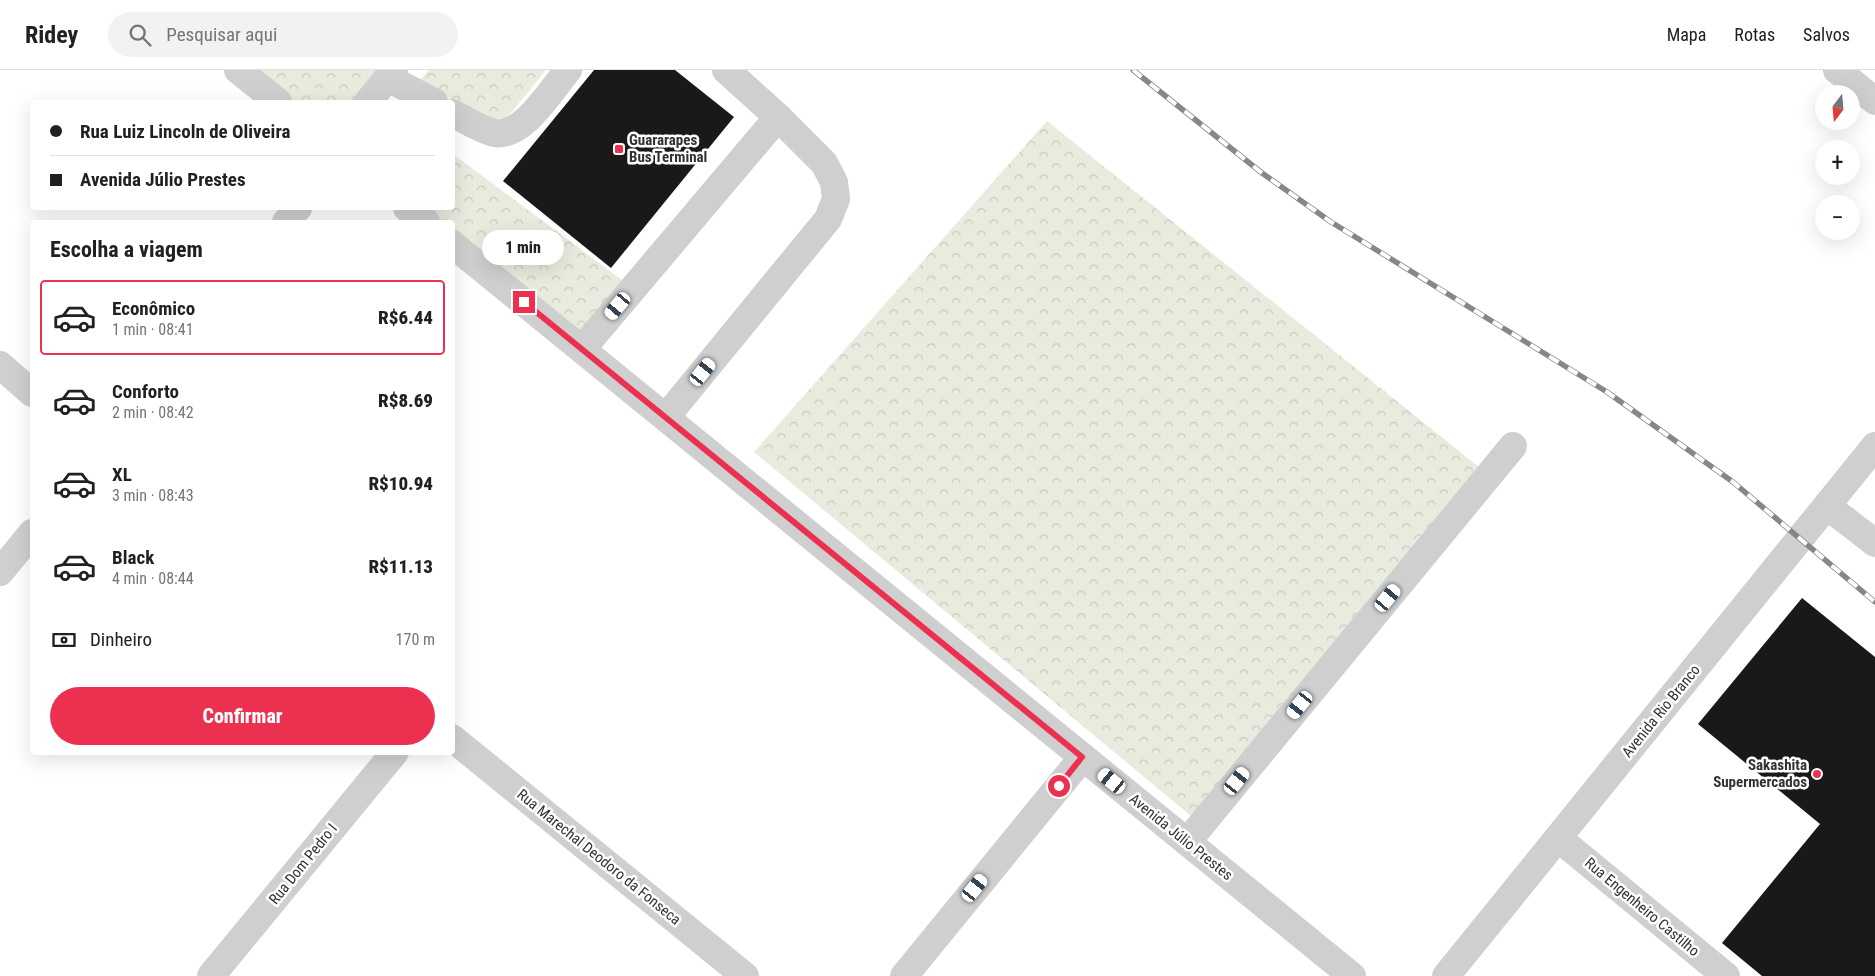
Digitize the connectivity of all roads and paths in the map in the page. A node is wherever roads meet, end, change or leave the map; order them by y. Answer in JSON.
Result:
{"nodes":[{"id":1,"x":238,"y":70,"type":"edge"},
{"id":2,"x":568,"y":70,"type":"edge"},
{"id":3,"x":726,"y":70,"type":"edge"},
{"id":4,"x":1837,"y":70,"type":"edge"},
{"id":5,"x":391,"y":74,"type":"edge"},
{"id":6,"x":276,"y":100,"type":"edge"},
{"id":7,"x":370,"y":100,"type":"edge"},
{"id":8,"x":431,"y":100,"type":"edge"},
{"id":9,"x":1875,"y":101,"type":"edge"},
{"id":10,"x":455,"y":115,"type":"edge"},
{"id":11,"x":778,"y":117,"type":"junction"},
{"id":12,"x":296,"y":210,"type":"edge"},
{"id":13,"x":410,"y":210,"type":"edge"},
{"id":14,"x":288,"y":220,"type":"edge"},
{"id":15,"x":423,"y":220,"type":"edge"},
{"id":16,"x":455,"y":246,"type":"edge"},
{"id":17,"x":582,"y":349,"type":"junction"},
{"id":18,"x":0,"y":365,"type":"edge"},
{"id":19,"x":30,"y":391,"type":"edge"},
{"id":20,"x":666,"y":417,"type":"junction"},
{"id":21,"x":1513,"y":446,"type":"dead end"},
{"id":22,"x":1875,"y":446,"type":"edge"},
{"id":23,"x":1827,"y":506,"type":"junction"},
{"id":24,"x":30,"y":535,"type":"edge"},
{"id":25,"x":1875,"y":543,"type":"edge"},
{"id":26,"x":0,"y":572,"type":"edge"},
{"id":27,"x":455,"y":740,"type":"edge"},
{"id":28,"x":393,"y":755,"type":"edge"},
{"id":29,"x":1082,"y":757,"type":"junction"},
{"id":30,"x":1558,"y":838,"type":"junction"},
{"id":31,"x":1187,"y":842,"type":"junction"},
{"id":32,"x":211,"y":976,"type":"edge"},
{"id":33,"x":745,"y":976,"type":"edge"},
{"id":34,"x":904,"y":976,"type":"edge"},
{"id":35,"x":1352,"y":976,"type":"edge"},
{"id":36,"x":1446,"y":976,"type":"edge"},
{"id":37,"x":1726,"y":976,"type":"edge"}],
"edges":[{"from":1,"to":6,"type":"street"},
{"from":2,"to":10,"type":"street"},
{"from":3,"to":11,"type":"street"},
{"from":4,"to":9,"type":"street"},
{"from":5,"to":7,"type":"street"},
{"from":5,"to":8,"type":"street"},
{"from":11,"to":17,"type":"street"},
{"from":11,"to":20,"type":"street"},
{"from":12,"to":14,"type":"street"},
{"from":13,"to":15,"type":"street"},
{"from":16,"to":17,"type":"street","name":"Avenida Júlio Prestes"},
{"from":17,"to":20,"type":"street","name":"Avenida Júlio Prestes"},
{"from":18,"to":19,"type":"street"},
{"from":20,"to":29,"type":"street","name":"Avenida Júlio Prestes"},
{"from":21,"to":31,"type":"street"},
{"from":22,"to":23,"type":"street","name":"Avenida Rio Branco"},
{"from":23,"to":25,"type":"street"},
{"from":23,"to":30,"type":"street","name":"Avenida Rio Branco"},
{"from":24,"to":26,"type":"street"},
{"from":27,"to":33,"type":"street","name":"Rua Marechal Deodoro da Fonseca"},
{"from":28,"to":32,"type":"street","name":"Rua Dom Pedro I"},
{"from":29,"to":31,"type":"street","name":"Avenida Júlio Prestes"},
{"from":29,"to":34,"type":"street"},
{"from":30,"to":36,"type":"street","name":"Avenida Rio Branco"},
{"from":30,"to":37,"type":"street","name":"Rua Engenheiro Castilho"},
{"from":31,"to":35,"type":"street","name":"Avenida Júlio Prestes"}]}
